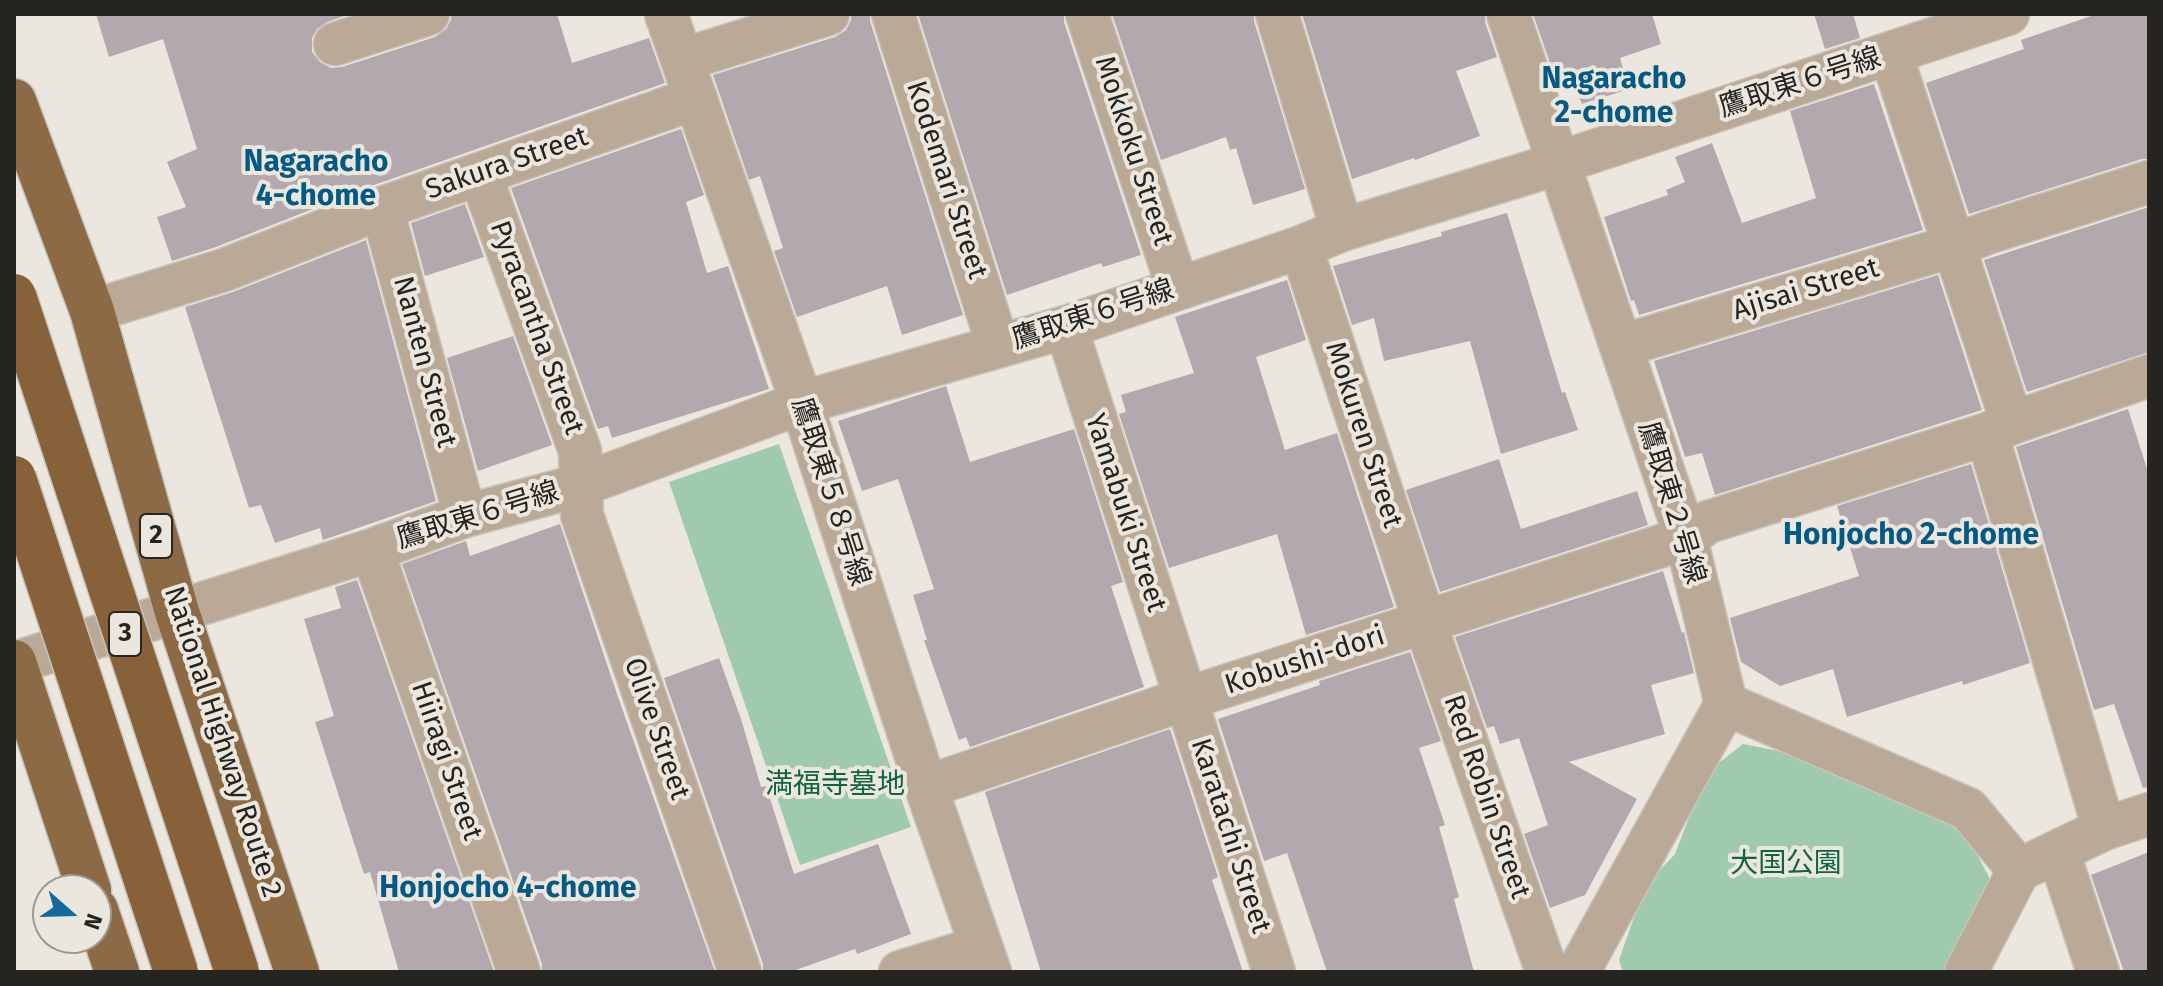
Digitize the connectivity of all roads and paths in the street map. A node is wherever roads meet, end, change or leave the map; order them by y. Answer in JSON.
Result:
{"nodes":[{"id":1,"x":428,"y":14,"type":"edge"},
{"id":2,"x":666,"y":14,"type":"edge"},
{"id":3,"x":828,"y":14,"type":"edge"},
{"id":4,"x":893,"y":14,"type":"edge"},
{"id":5,"x":1087,"y":14,"type":"edge"},
{"id":6,"x":1277,"y":14,"type":"edge"},
{"id":7,"x":1508,"y":14,"type":"edge"},
{"id":8,"x":2008,"y":14,"type":"edge"},
{"id":9,"x":335,"y":44,"type":"dead end"},
{"id":10,"x":1891,"y":54,"type":"junction"},
{"id":11,"x":682,"y":60,"type":"junction"},
{"id":12,"x":696,"y":98,"type":"junction"},
{"id":13,"x":14,"y":101,"type":"edge"},
{"id":14,"x":1559,"y":163,"type":"junction"},
{"id":15,"x":480,"y":174,"type":"junction"},
{"id":16,"x":2149,"y":182,"type":"edge"},
{"id":17,"x":382,"y":208,"type":"junction"},
{"id":18,"x":1342,"y":230,"type":"junction"},
{"id":19,"x":1971,"y":239,"type":"junction"},
{"id":20,"x":1301,"y":247,"type":"junction"},
{"id":21,"x":1178,"y":288,"type":"junction"},
{"id":22,"x":14,"y":296,"type":"edge"},
{"id":23,"x":92,"y":311,"type":"junction"},
{"id":24,"x":1066,"y":327,"type":"junction"},
{"id":25,"x":998,"y":346,"type":"junction"},
{"id":26,"x":1621,"y":346,"type":"junction"},
{"id":27,"x":2149,"y":376,"type":"edge"},
{"id":28,"x":801,"y":403,"type":"junction"},
{"id":29,"x":2000,"y":428,"type":"junction"},
{"id":30,"x":14,"y":478,"type":"edge"},
{"id":31,"x":581,"y":485,"type":"junction"},
{"id":32,"x":465,"y":516,"type":"junction"},
{"id":33,"x":1686,"y":538,"type":"junction"},
{"id":34,"x":372,"y":550,"type":"junction"},
{"id":35,"x":177,"y":612,"type":"junction"},
{"id":36,"x":1425,"y":623,"type":"junction"},
{"id":37,"x":14,"y":663,"type":"edge"},
{"id":38,"x":1185,"y":699,"type":"junction"},
{"id":39,"x":1726,"y":704,"type":"junction"},
{"id":40,"x":926,"y":787,"type":"junction"},
{"id":41,"x":2149,"y":814,"type":"edge"},
{"id":42,"x":2104,"y":829,"type":"junction"},
{"id":43,"x":2058,"y":851,"type":"junction"},
{"id":44,"x":2019,"y":870,"type":"junction"},
{"id":45,"x":84,"y":874,"type":"edge"},
{"id":46,"x":985,"y":959,"type":"edge"},
{"id":47,"x":176,"y":972,"type":"edge"},
{"id":48,"x":237,"y":972,"type":"edge"},
{"id":49,"x":297,"y":972,"type":"edge"},
{"id":50,"x":519,"y":972,"type":"edge"},
{"id":51,"x":740,"y":972,"type":"edge"},
{"id":52,"x":900,"y":972,"type":"edge"},
{"id":53,"x":1274,"y":972,"type":"edge"},
{"id":54,"x":1547,"y":972,"type":"edge"},
{"id":55,"x":1578,"y":972,"type":"edge"},
{"id":56,"x":1966,"y":972,"type":"edge"},
{"id":57,"x":2098,"y":972,"type":"edge"}],
"edges":[{"from":1,"to":9,"type":"street"},
{"from":2,"to":11,"type":"street","name":"鷹取東５８号線"},
{"from":3,"to":11,"type":"street"},
{"from":4,"to":25,"type":"street","name":"Kodemari Street"},
{"from":5,"to":21,"type":"street","name":"Mokkoku Street"},
{"from":6,"to":18,"type":"street"},
{"from":7,"to":14,"type":"street","name":"鷹取東２号線"},
{"from":8,"to":10,"type":"street","name":"鷹取東６号線"},
{"from":10,"to":14,"type":"street","name":"鷹取東６号線"},
{"from":10,"to":19,"type":"street"},
{"from":11,"to":12,"type":"street","name":"鷹取東５８号線"},
{"from":12,"to":15,"type":"street","name":"Sakura Street"},
{"from":12,"to":28,"type":"street","name":"鷹取東５８号線"},
{"from":13,"to":23,"type":"highway","name":"National Highway Route 2","number":"2"},
{"from":14,"to":18,"type":"street","name":"鷹取東６号線"},
{"from":14,"to":26,"type":"street","name":"鷹取東２号線"},
{"from":15,"to":17,"type":"street","name":"Sakura Street"},
{"from":15,"to":31,"type":"street","name":"Pyracantha Street"},
{"from":16,"to":19,"type":"street","name":"Ajisai Street"},
{"from":17,"to":23,"type":"street","name":"Sakura Street"},
{"from":17,"to":32,"type":"street","name":"Nanten Street"},
{"from":18,"to":20,"type":"street","name":"鷹取東６号線"},
{"from":19,"to":26,"type":"street","name":"Ajisai Street"},
{"from":19,"to":29,"type":"street"},
{"from":20,"to":21,"type":"street","name":"鷹取東６号線"},
{"from":20,"to":36,"type":"street","name":"Mokuren Street"},
{"from":21,"to":24,"type":"street","name":"鷹取東６号線"},
{"from":22,"to":48,"type":"highway","number":"3","bridge":true},
{"from":23,"to":35,"type":"highway","name":"National Highway Route 2","number":"2"},
{"from":24,"to":25,"type":"street","name":"鷹取東６号線"},
{"from":24,"to":38,"type":"street","name":"Yamabuki Street"},
{"from":25,"to":28,"type":"street","name":"鷹取東６号線"},
{"from":26,"to":33,"type":"street","name":"鷹取東２号線"},
{"from":27,"to":29,"type":"street","name":"Kobushi-dori"},
{"from":28,"to":31,"type":"street","name":"鷹取東６号線"},
{"from":28,"to":40,"type":"street","name":"鷹取東５８号線"},
{"from":29,"to":33,"type":"street","name":"Kobushi-dori"},
{"from":29,"to":42,"type":"street"},
{"from":30,"to":47,"type":"highway","number":"3","bridge":true},
{"from":31,"to":32,"type":"street","name":"鷹取東６号線"},
{"from":31,"to":51,"type":"street","name":"Olive Street"},
{"from":32,"to":34,"type":"street","name":"鷹取東６号線"},
{"from":33,"to":36,"type":"street","name":"Kobushi-dori"},
{"from":33,"to":39,"type":"street","name":"鷹取東２号線"},
{"from":34,"to":35,"type":"street","name":"鷹取東６号線"},
{"from":34,"to":50,"type":"street","name":"Hiiragi Street"},
{"from":35,"to":37,"type":"street","name":"鷹取東６号線"},
{"from":35,"to":49,"type":"highway","name":"National Highway Route 2","number":"2"},
{"from":36,"to":38,"type":"street","name":"Kobushi-dori"},
{"from":36,"to":54,"type":"street","name":"Red Robin Street"},
{"from":37,"to":45,"type":"highway"},
{"from":38,"to":40,"type":"street","name":"Kobushi-dori"},
{"from":38,"to":53,"type":"street","name":"Karatachi Street"},
{"from":39,"to":44,"type":"street"},
{"from":39,"to":55,"type":"street"},
{"from":40,"to":46,"type":"street","name":"鷹取東５８号線"},
{"from":41,"to":42,"type":"street"},
{"from":42,"to":43,"type":"street"},
{"from":43,"to":44,"type":"street"},
{"from":43,"to":57,"type":"street"},
{"from":44,"to":56,"type":"street"},
{"from":46,"to":52,"type":"street"}]}
